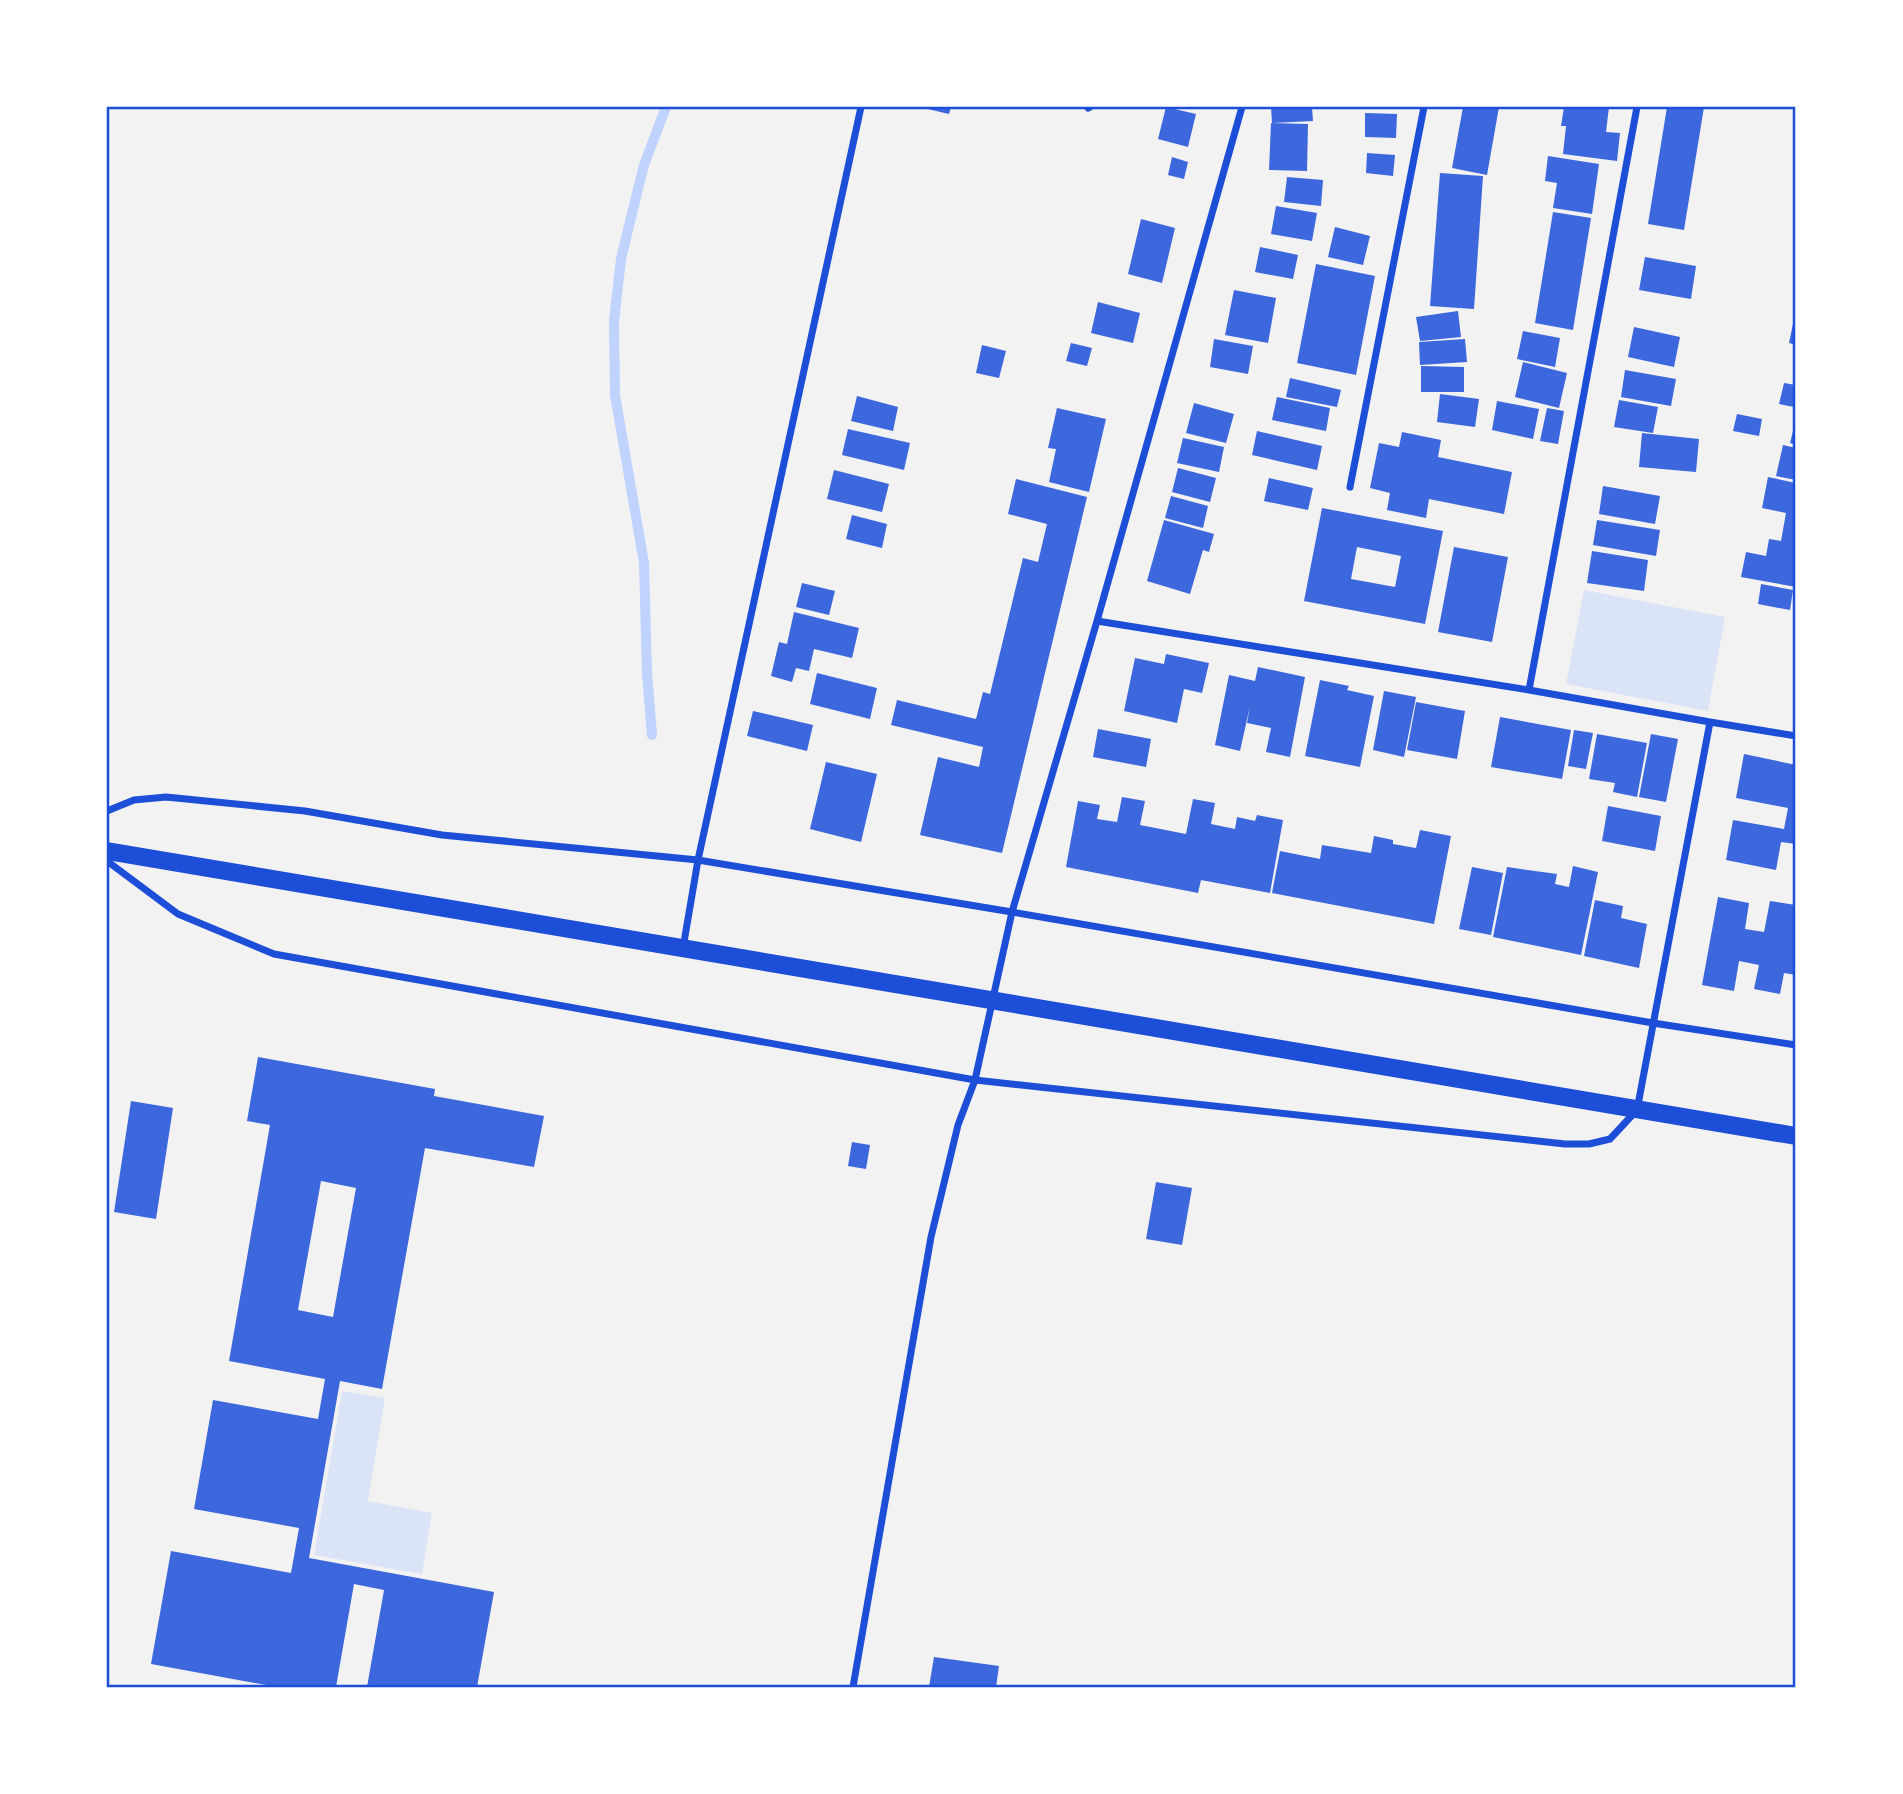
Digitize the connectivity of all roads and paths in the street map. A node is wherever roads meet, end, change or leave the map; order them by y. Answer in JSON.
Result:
{"nodes":[{"id":1,"x":861,"y":107,"type":"edge"},
{"id":2,"x":1242,"y":107,"type":"edge"},
{"id":3,"x":1424,"y":107,"type":"edge"},
{"id":4,"x":1637,"y":107,"type":"edge"},
{"id":5,"x":1350,"y":487,"type":"dead end"},
{"id":6,"x":1097,"y":621,"type":"junction"},
{"id":7,"x":1529,"y":690,"type":"junction"},
{"id":8,"x":1710,"y":722,"type":"junction"},
{"id":9,"x":1796,"y":736,"type":"edge"},
{"id":10,"x":107,"y":811,"type":"edge"},
{"id":11,"x":107,"y":851,"type":"edge"},
{"id":12,"x":698,"y":860,"type":"junction"},
{"id":13,"x":107,"y":861,"type":"edge"},
{"id":14,"x":1012,"y":912,"type":"junction"},
{"id":15,"x":681,"y":949,"type":"junction"},
{"id":16,"x":993,"y":1001,"type":"junction"},
{"id":17,"x":1653,"y":1023,"type":"junction"},
{"id":18,"x":1796,"y":1045,"type":"edge"},
{"id":19,"x":975,"y":1080,"type":"junction"},
{"id":20,"x":1637,"y":1110,"type":"junction"},
{"id":21,"x":1796,"y":1136,"type":"edge"},
{"id":22,"x":853,"y":1687,"type":"edge"}],
"edges":[{"from":1,"to":12,"type":"street"},
{"from":2,"to":6,"type":"street"},
{"from":3,"to":5,"type":"street"},
{"from":4,"to":7,"type":"street"},
{"from":6,"to":7,"type":"street"},
{"from":6,"to":14,"type":"street"},
{"from":7,"to":8,"type":"street"},
{"from":8,"to":9,"type":"street"},
{"from":8,"to":17,"type":"street"},
{"from":10,"to":12,"type":"street"},
{"from":11,"to":15,"type":"main road"},
{"from":12,"to":14,"type":"street"},
{"from":12,"to":15,"type":"street"},
{"from":13,"to":19,"type":"street"},
{"from":14,"to":16,"type":"street"},
{"from":14,"to":17,"type":"street"},
{"from":15,"to":16,"type":"main road"},
{"from":16,"to":19,"type":"street"},
{"from":16,"to":20,"type":"main road"},
{"from":17,"to":18,"type":"street"},
{"from":17,"to":20,"type":"street"},
{"from":19,"to":20,"type":"street"},
{"from":19,"to":22,"type":"street"},
{"from":20,"to":21,"type":"main road"}]}
